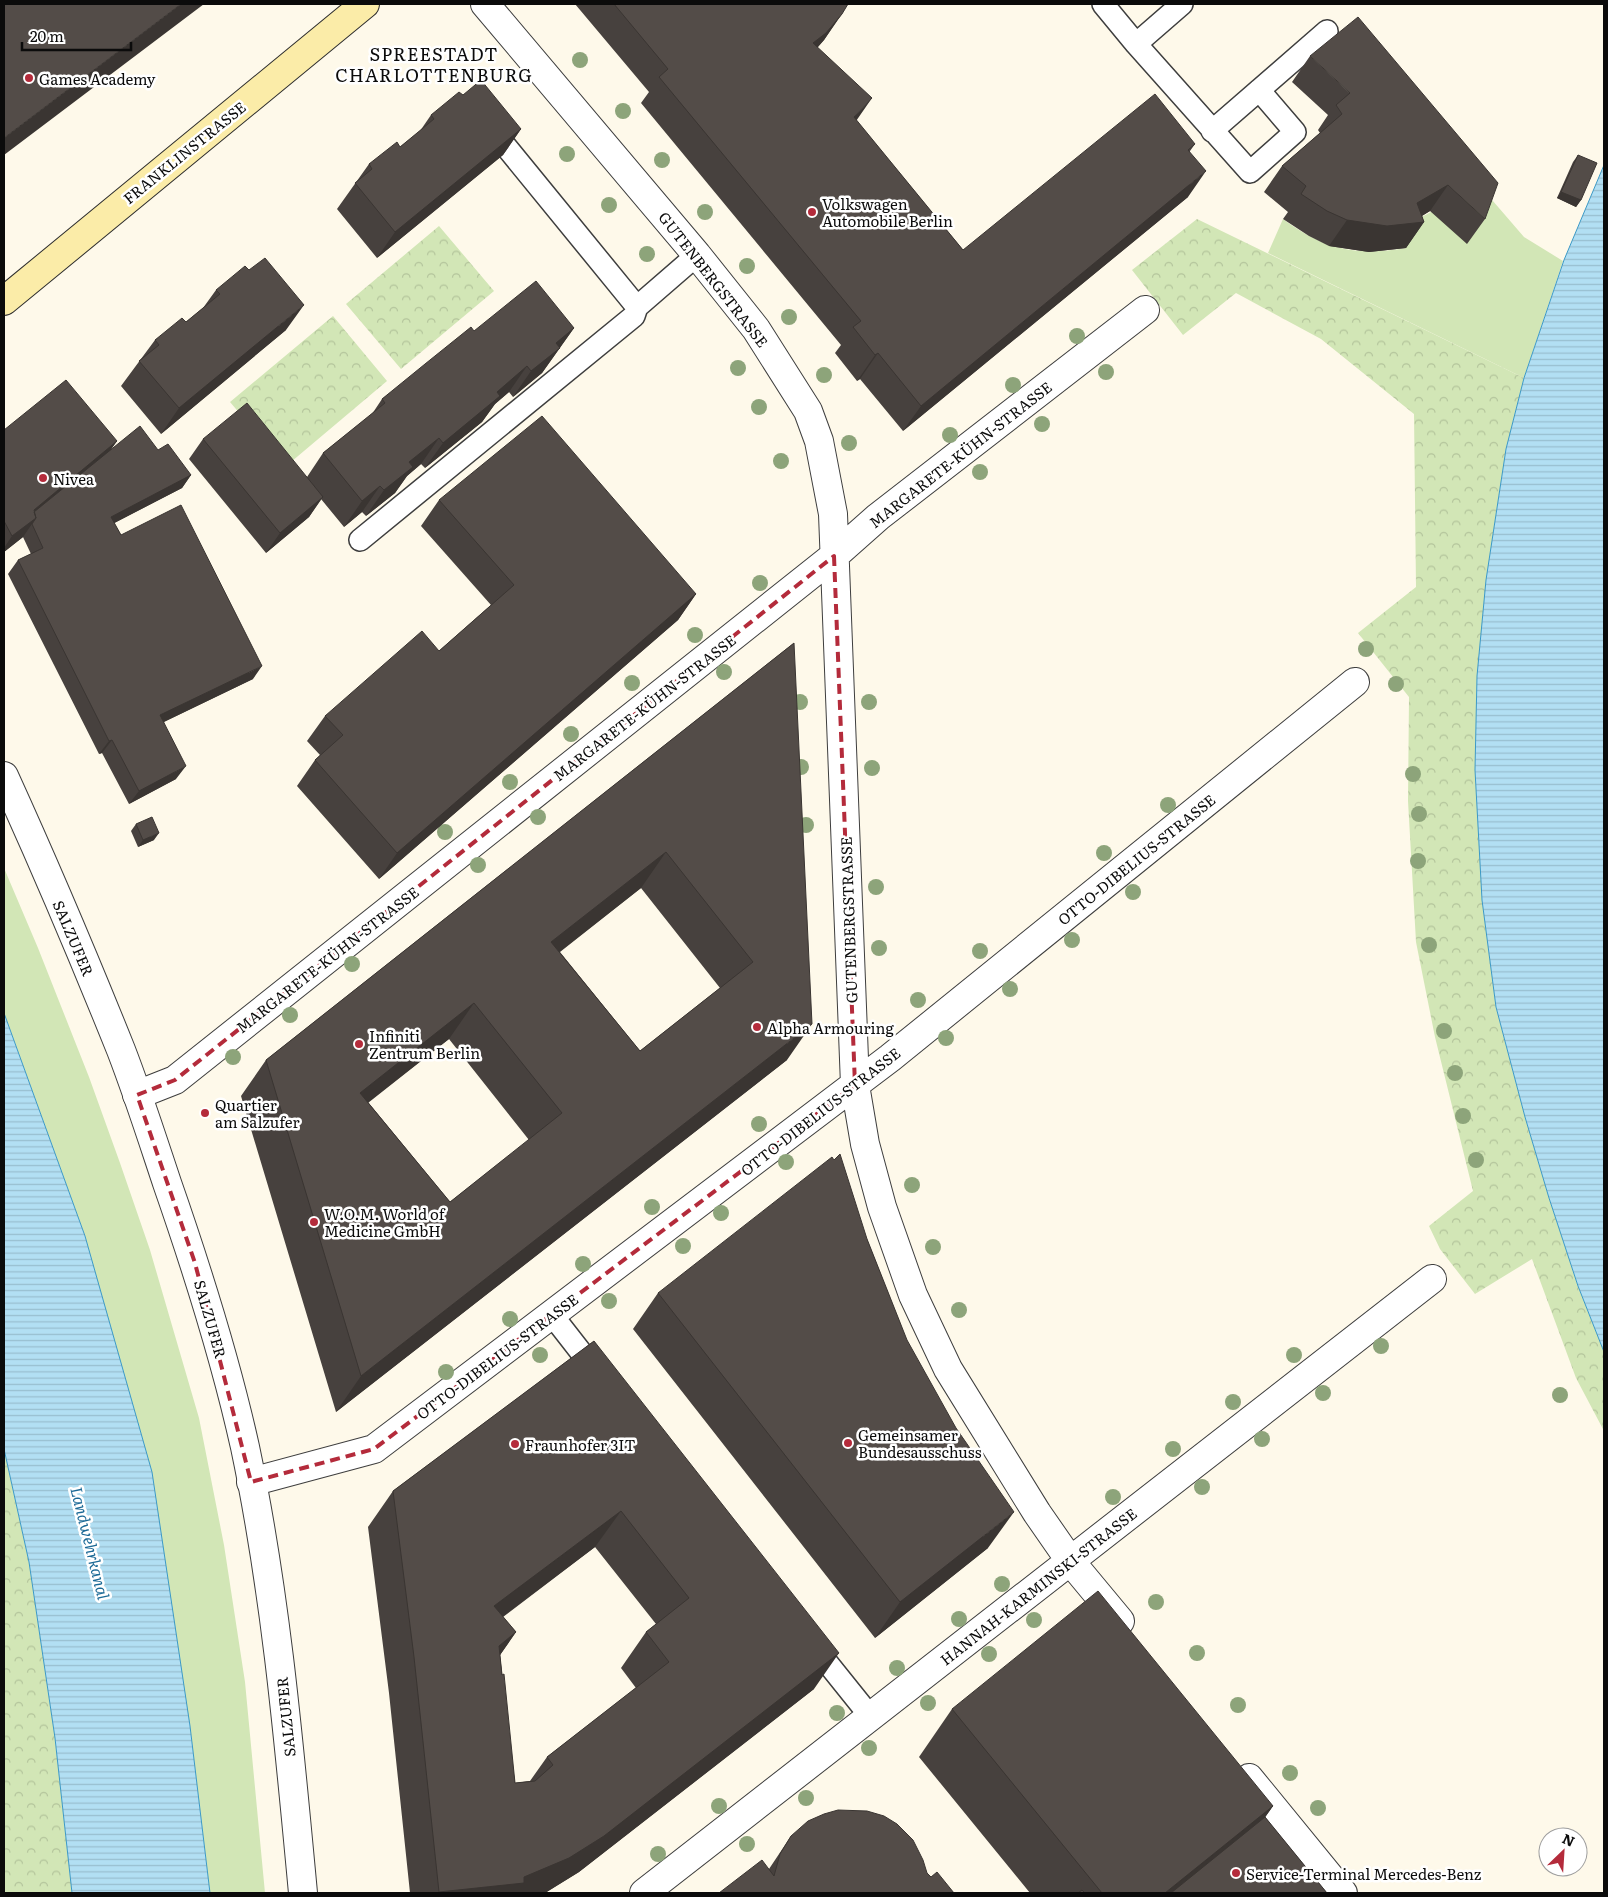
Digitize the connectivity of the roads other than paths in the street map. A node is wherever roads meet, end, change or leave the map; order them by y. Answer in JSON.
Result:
{"nodes":[{"id":1,"x":365,"y":4,"type":"edge"},
{"id":2,"x":485,"y":4,"type":"edge"},
{"id":3,"x":1103,"y":4,"type":"edge"},
{"id":4,"x":1182,"y":4,"type":"edge"},
{"id":5,"x":1326,"y":31,"type":"dead end"},
{"id":6,"x":1136,"y":44,"type":"junction"},
{"id":7,"x":1259,"y":90,"type":"junction"},
{"id":8,"x":480,"y":114,"type":"edge"},
{"id":9,"x":1212,"y":131,"type":"junction"},
{"id":10,"x":697,"y":255,"type":"junction"},
{"id":11,"x":4,"y":301,"type":"edge"},
{"id":12,"x":637,"y":307,"type":"junction"},
{"id":13,"x":1145,"y":310,"type":"dead end"},
{"id":14,"x":360,"y":540,"type":"dead end"},
{"id":15,"x":834,"y":556,"type":"junction"},
{"id":16,"x":1355,"y":682,"type":"dead end"},
{"id":17,"x":4,"y":776,"type":"edge"},
{"id":18,"x":855,"y":1085,"type":"junction"},
{"id":19,"x":137,"y":1095,"type":"junction"},
{"id":20,"x":1432,"y":1279,"type":"dead end"},
{"id":21,"x":552,"y":1316,"type":"junction"},
{"id":22,"x":611,"y":1390,"type":"edge"},
{"id":23,"x":251,"y":1482,"type":"junction"},
{"id":24,"x":1071,"y":1562,"type":"junction"},
{"id":25,"x":800,"y":1630,"type":"edge"},
{"id":26,"x":1136,"y":1641,"type":"edge"},
{"id":27,"x":870,"y":1716,"type":"junction"},
{"id":28,"x":1236,"y":1762,"type":"edge"},
{"id":29,"x":303,"y":1893,"type":"edge"},
{"id":30,"x":644,"y":1893,"type":"edge"},
{"id":31,"x":1343,"y":1893,"type":"edge"}],
"edges":[{"from":1,"to":11,"type":"main road","name":"FRANKLINSTRASSE"},
{"from":2,"to":10,"type":"street","name":"GUTENBERGSTRASSE"},
{"from":3,"to":6,"type":"lane"},
{"from":4,"to":6,"type":"lane"},
{"from":5,"to":7,"type":"lane"},
{"from":6,"to":9,"type":"lane"},
{"from":7,"to":9,"type":"lane"},
{"from":7,"to":9,"type":"lane"},
{"from":8,"to":12,"type":"lane"},
{"from":10,"to":12,"type":"lane"},
{"from":10,"to":15,"type":"street","name":"GUTENBERGSTRASSE"},
{"from":12,"to":14,"type":"lane"},
{"from":13,"to":15,"type":"street","name":"MARGARETE-KÜHN-STRASSE"},
{"from":15,"to":18,"type":"street","name":"GUTENBERGSTRASSE"},
{"from":15,"to":19,"type":"street","name":"MARGARETE-KÜHN-STRASSE"},
{"from":16,"to":18,"type":"street","name":"OTTO-DIBELIUS-STRASSE"},
{"from":17,"to":19,"type":"street","name":"SALZUFER"},
{"from":18,"to":21,"type":"street","name":"OTTO-DIBELIUS-STRASSE"},
{"from":18,"to":24,"type":"street","name":"GUTENBERGSTRASSE"},
{"from":19,"to":23,"type":"street","name":"SALZUFER"},
{"from":20,"to":24,"type":"street","name":"HANNAH-KARMINSKI-STRASSE"},
{"from":21,"to":22,"type":"lane"},
{"from":21,"to":23,"type":"street","name":"OTTO-DIBELIUS-STRASSE"},
{"from":23,"to":29,"type":"street","name":"SALZUFER"},
{"from":24,"to":26,"type":"street","name":"GUTENBERGSTRASSE"},
{"from":24,"to":27,"type":"street","name":"HANNAH-KARMINSKI-STRASSE"},
{"from":25,"to":27,"type":"lane"},
{"from":27,"to":30,"type":"street","name":"HANNAH-KARMINSKI-STRASSE"},
{"from":28,"to":31,"type":"street"}]}
